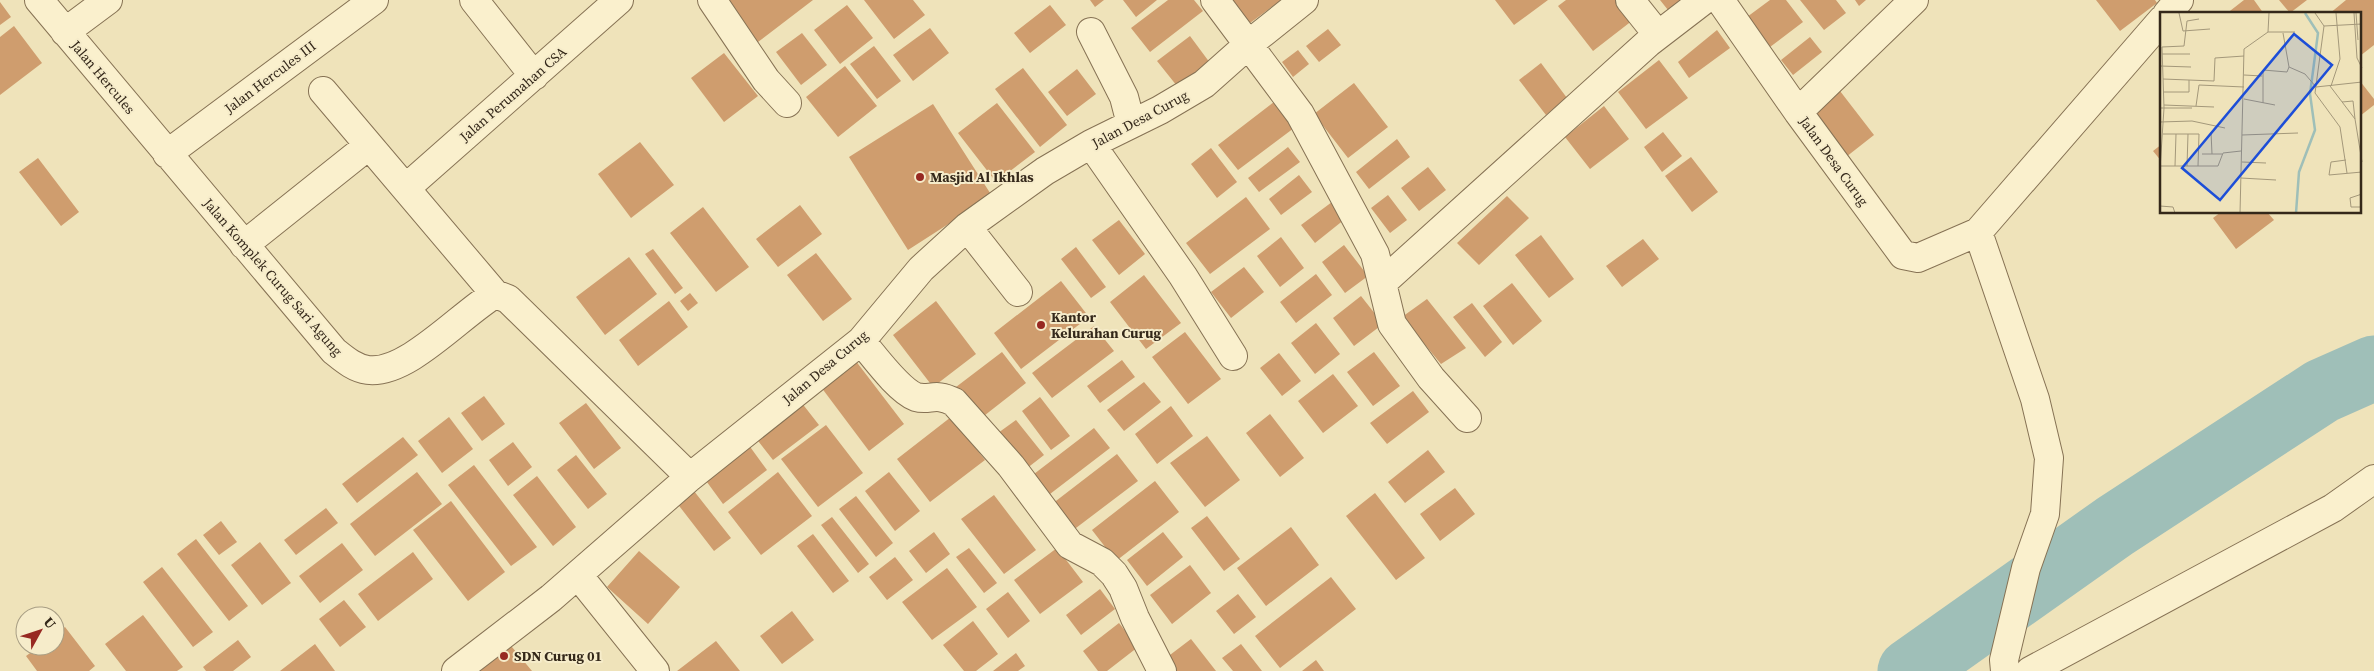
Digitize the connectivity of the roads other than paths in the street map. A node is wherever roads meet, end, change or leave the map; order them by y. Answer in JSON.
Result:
{"nodes":[{"id":1,"x":39,"y":0,"type":"edge"},
{"id":2,"x":108,"y":0,"type":"edge"},
{"id":3,"x":374,"y":0,"type":"edge"},
{"id":4,"x":474,"y":0,"type":"edge"},
{"id":5,"x":620,"y":0,"type":"edge"},
{"id":6,"x":712,"y":0,"type":"edge"},
{"id":7,"x":1215,"y":0,"type":"edge"},
{"id":8,"x":1304,"y":0,"type":"edge"},
{"id":9,"x":1630,"y":0,"type":"edge"},
{"id":10,"x":1704,"y":0,"type":"edge"},
{"id":11,"x":1720,"y":0,"type":"edge"},
{"id":12,"x":1914,"y":0,"type":"edge"},
{"id":13,"x":2179,"y":0,"type":"edge"},
{"id":14,"x":2169,"y":12,"type":"edge"},
{"id":15,"x":2160,"y":22,"type":"edge"},
{"id":16,"x":65,"y":32,"type":"junction"},
{"id":17,"x":1091,"y":32,"type":"dead end"},
{"id":18,"x":1658,"y":35,"type":"junction"},
{"id":19,"x":1249,"y":44,"type":"junction"},
{"id":20,"x":534,"y":76,"type":"junction"},
{"id":21,"x":323,"y":92,"type":"dead end"},
{"id":22,"x":786,"y":102,"type":"dead end"},
{"id":23,"x":1798,"y":112,"type":"junction"},
{"id":24,"x":1131,"y":124,"type":"junction"},
{"id":25,"x":1091,"y":144,"type":"junction"},
{"id":26,"x":368,"y":146,"type":"junction"},
{"id":27,"x":167,"y":154,"type":"junction"},
{"id":28,"x":406,"y":188,"type":"junction"},
{"id":29,"x":966,"y":227,"type":"junction"},
{"id":30,"x":1978,"y":232,"type":"junction"},
{"id":31,"x":244,"y":245,"type":"junction"},
{"id":32,"x":1382,"y":283,"type":"junction"},
{"id":33,"x":1018,"y":292,"type":"dead end"},
{"id":34,"x":495,"y":294,"type":"junction"},
{"id":35,"x":861,"y":341,"type":"junction"},
{"id":36,"x":1233,"y":356,"type":"dead end"},
{"id":37,"x":1467,"y":418,"type":"dead end"},
{"id":38,"x":690,"y":477,"type":"junction"},
{"id":39,"x":2374,"y":479,"type":"edge"},
{"id":40,"x":578,"y":575,"type":"junction"},
{"id":41,"x":2005,"y":666,"type":"edge"},
{"id":42,"x":456,"y":671,"type":"edge"},
{"id":43,"x":656,"y":671,"type":"edge"},
{"id":44,"x":1162,"y":671,"type":"edge"},
{"id":45,"x":2030,"y":671,"type":"edge"}],
"edges":[{"from":1,"to":16,"type":"street","name":"Jalan Hercules"},
{"from":2,"to":16,"type":"street"},
{"from":3,"to":27,"type":"street","name":"Jalan Hercules III"},
{"from":4,"to":20,"type":"street"},
{"from":5,"to":20,"type":"street","name":"Jalan Perumahan CSA"},
{"from":6,"to":22,"type":"street"},
{"from":7,"to":19,"type":"street"},
{"from":8,"to":19,"type":"street","name":"Jalan Desa Curug"},
{"from":9,"to":18,"type":"street"},
{"from":10,"to":18,"type":"street"},
{"from":11,"to":23,"type":"street","name":"Jalan Desa Curug"},
{"from":12,"to":23,"type":"street"},
{"from":13,"to":14,"type":"street"},
{"from":15,"to":30,"type":"street","name":"Jalan Desa Curug"},
{"from":16,"to":27,"type":"street","name":"Jalan Hercules"},
{"from":17,"to":24,"type":"street"},
{"from":18,"to":32,"type":"street"},
{"from":19,"to":24,"type":"street","name":"Jalan Desa Curug"},
{"from":19,"to":32,"type":"street"},
{"from":20,"to":28,"type":"street","name":"Jalan Perumahan CSA"},
{"from":21,"to":26,"type":"street"},
{"from":23,"to":30,"type":"street","name":"Jalan Desa Curug"},
{"from":24,"to":25,"type":"street","name":"Jalan Desa Curug"},
{"from":25,"to":29,"type":"street","name":"Jalan Desa Curug"},
{"from":25,"to":36,"type":"street"},
{"from":26,"to":28,"type":"street"},
{"from":26,"to":31,"type":"street"},
{"from":27,"to":31,"type":"street","name":"Jalan Komplek Curug Sari Agung"},
{"from":28,"to":34,"type":"street"},
{"from":29,"to":33,"type":"street"},
{"from":29,"to":35,"type":"street","name":"Jalan Desa Curug"},
{"from":30,"to":41,"type":"street"},
{"from":31,"to":34,"type":"street","name":"Jalan Komplek Curug Sari Agung"},
{"from":32,"to":37,"type":"street"},
{"from":34,"to":38,"type":"street"},
{"from":35,"to":38,"type":"street","name":"Jalan Desa Curug"},
{"from":35,"to":44,"type":"street"},
{"from":38,"to":40,"type":"street","name":"Jalan Desa Curug"},
{"from":39,"to":45,"type":"street"},
{"from":40,"to":42,"type":"street","name":"Jalan Desa Curug"},
{"from":40,"to":43,"type":"street"}]}
